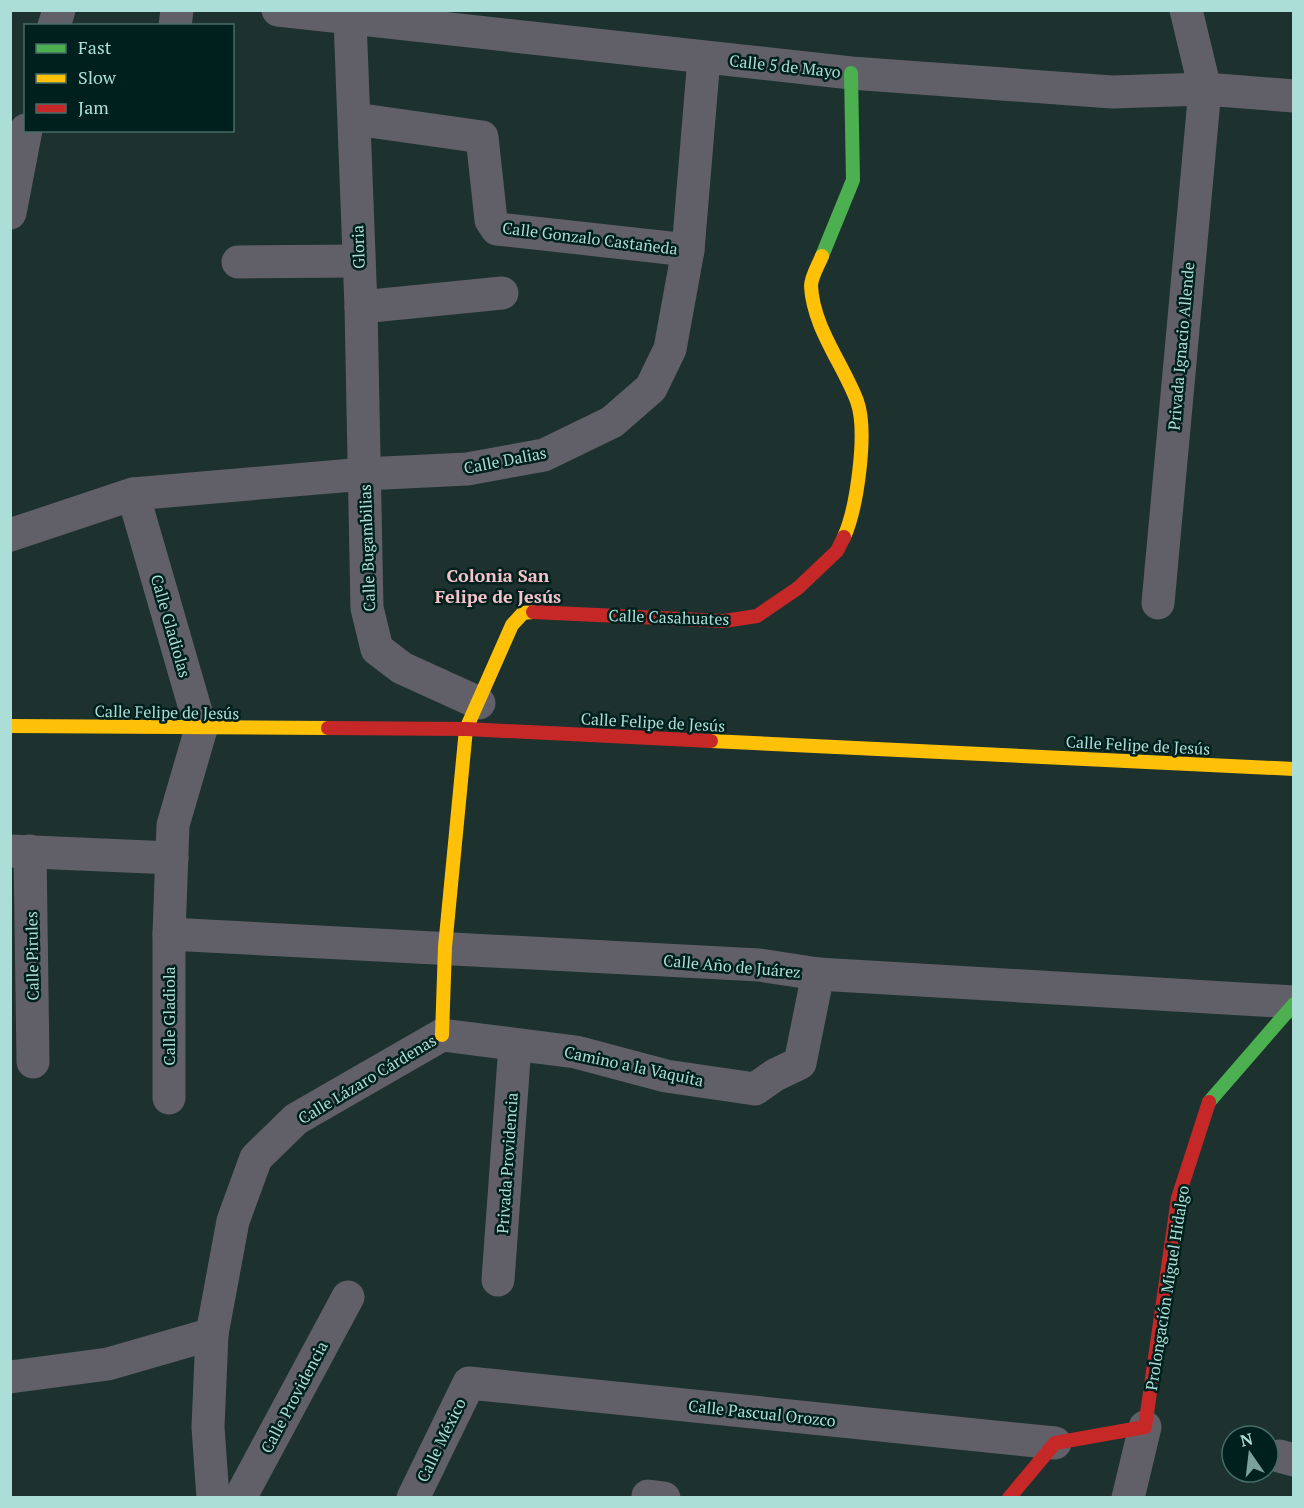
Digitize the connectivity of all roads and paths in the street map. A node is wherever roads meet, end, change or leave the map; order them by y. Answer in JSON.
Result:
{"nodes":[{"id":1,"x":278,"y":10,"type":"edge"},
{"id":2,"x":1186,"y":10,"type":"edge"},
{"id":3,"x":350,"y":19,"type":"junction"},
{"id":4,"x":704,"y":58,"type":"junction"},
{"id":5,"x":851,"y":73,"type":"junction"},
{"id":6,"x":1204,"y":89,"type":"junction"},
{"id":7,"x":1293,"y":96,"type":"edge"},
{"id":8,"x":355,"y":119,"type":"junction"},
{"id":9,"x":26,"y":132,"type":"edge"},
{"id":10,"x":12,"y":197,"type":"edge"},
{"id":11,"x":688,"y":250,"type":"junction"},
{"id":12,"x":358,"y":261,"type":"junction"},
{"id":13,"x":238,"y":262,"type":"dead end"},
{"id":14,"x":502,"y":293,"type":"dead end"},
{"id":15,"x":361,"y":307,"type":"junction"},
{"id":16,"x":364,"y":474,"type":"junction"},
{"id":17,"x":133,"y":494,"type":"junction"},
{"id":18,"x":10,"y":535,"type":"edge"},
{"id":19,"x":1158,"y":603,"type":"dead end"},
{"id":20,"x":472,"y":716,"type":"junction"},
{"id":21,"x":10,"y":726,"type":"edge"},
{"id":22,"x":201,"y":729,"type":"junction"},
{"id":23,"x":1293,"y":769,"type":"edge"},
{"id":24,"x":20,"y":851,"type":"edge"},
{"id":25,"x":172,"y":858,"type":"junction"},
{"id":26,"x":169,"y":934,"type":"junction"},
{"id":27,"x":445,"y":947,"type":"junction"},
{"id":28,"x":818,"y":974,"type":"junction"},
{"id":29,"x":1293,"y":1003,"type":"edge"},
{"id":30,"x":442,"y":1035,"type":"junction"},
{"id":31,"x":515,"y":1045,"type":"junction"},
{"id":32,"x":33,"y":1062,"type":"dead end"},
{"id":33,"x":169,"y":1098,"type":"dead end"},
{"id":34,"x":498,"y":1280,"type":"dead end"},
{"id":35,"x":348,"y":1297,"type":"dead end"},
{"id":36,"x":212,"y":1335,"type":"junction"},
{"id":37,"x":10,"y":1377,"type":"edge"},
{"id":38,"x":469,"y":1383,"type":"joint"},
{"id":39,"x":1145,"y":1427,"type":"junction"},
{"id":40,"x":1055,"y":1443,"type":"junction"},
{"id":41,"x":213,"y":1497,"type":"edge"},
{"id":42,"x":240,"y":1497,"type":"edge"},
{"id":43,"x":413,"y":1497,"type":"edge"},
{"id":44,"x":1009,"y":1497,"type":"edge"},
{"id":45,"x":1128,"y":1497,"type":"edge"}],
"edges":[{"from":1,"to":3,"type":"street","name":"Calle 5 de Mayo"},
{"from":2,"to":6,"type":"street","name":"Privada Ignacio Allende"},
{"from":3,"to":4,"type":"street","name":"Calle 5 de Mayo"},
{"from":3,"to":8,"type":"street","name":"Gloria"},
{"from":4,"to":5,"type":"street","name":"Calle 5 de Mayo"},
{"from":4,"to":11,"type":"street","name":"Calle Dalias"},
{"from":5,"to":6,"type":"street","name":"Calle 5 de Mayo"},
{"from":5,"to":20,"type":"street","name":"Calle Casahuates"},
{"from":6,"to":7,"type":"street","name":"Calle 5 de Mayo"},
{"from":6,"to":19,"type":"street","name":"Privada Ignacio Allende"},
{"from":8,"to":11,"type":"street","name":"Calle Gonzalo Castañeda"},
{"from":8,"to":12,"type":"street","name":"Gloria"},
{"from":9,"to":10,"type":"street"},
{"from":11,"to":16,"type":"street","name":"Calle Dalias"},
{"from":12,"to":13,"type":"street"},
{"from":12,"to":15,"type":"street","name":"Gloria"},
{"from":14,"to":15,"type":"street"},
{"from":15,"to":16,"type":"street","name":"Gloria"},
{"from":16,"to":17,"type":"street","name":"Calle Dalias"},
{"from":16,"to":20,"type":"street","name":"Calle Bugambilias"},
{"from":17,"to":18,"type":"street","name":"Calle Dalias"},
{"from":17,"to":22,"type":"street","name":"Calle Gladiolas"},
{"from":20,"to":22,"type":"street","name":"Calle Felipe de Jesús"},
{"from":20,"to":23,"type":"street","name":"Calle Felipe de Jesús"},
{"from":20,"to":27,"type":"street","name":"Calle Casahuates"},
{"from":21,"to":22,"type":"street","name":"Calle Felipe de Jesús"},
{"from":22,"to":25,"type":"street"},
{"from":24,"to":25,"type":"street","name":"Calle Pirules"},
{"from":24,"to":32,"type":"street","name":"Calle Pirules"},
{"from":25,"to":26,"type":"street"},
{"from":26,"to":27,"type":"street","name":"Calle Año de Juárez"},
{"from":26,"to":33,"type":"street","name":"Calle Gladiola"},
{"from":27,"to":28,"type":"street","name":"Calle Año de Juárez"},
{"from":27,"to":30,"type":"street","name":"Calle Casahuates"},
{"from":28,"to":29,"type":"street","name":"Calle Año de Juárez"},
{"from":28,"to":31,"type":"street","name":"Camino a la Vaquita"},
{"from":29,"to":39,"type":"street","name":"Prolongación Miguel Hidalgo"},
{"from":30,"to":31,"type":"street","name":"Camino a la Vaquita"},
{"from":30,"to":36,"type":"street","name":"Calle Lázaro Cárdenas"},
{"from":31,"to":34,"type":"street","name":"Privada Providencia"},
{"from":35,"to":42,"type":"street","name":"Calle Providencia"},
{"from":36,"to":37,"type":"street"},
{"from":36,"to":41,"type":"street","name":"Calle Lázaro Cárdenas"},
{"from":38,"to":40,"type":"street","name":"Calle Pascual Orozco"},
{"from":38,"to":43,"type":"street","name":"Calle México"},
{"from":39,"to":40,"type":"street"},
{"from":39,"to":45,"type":"street","name":"Prolongación Miguel Hidalgo"},
{"from":40,"to":44,"type":"street"}]}
